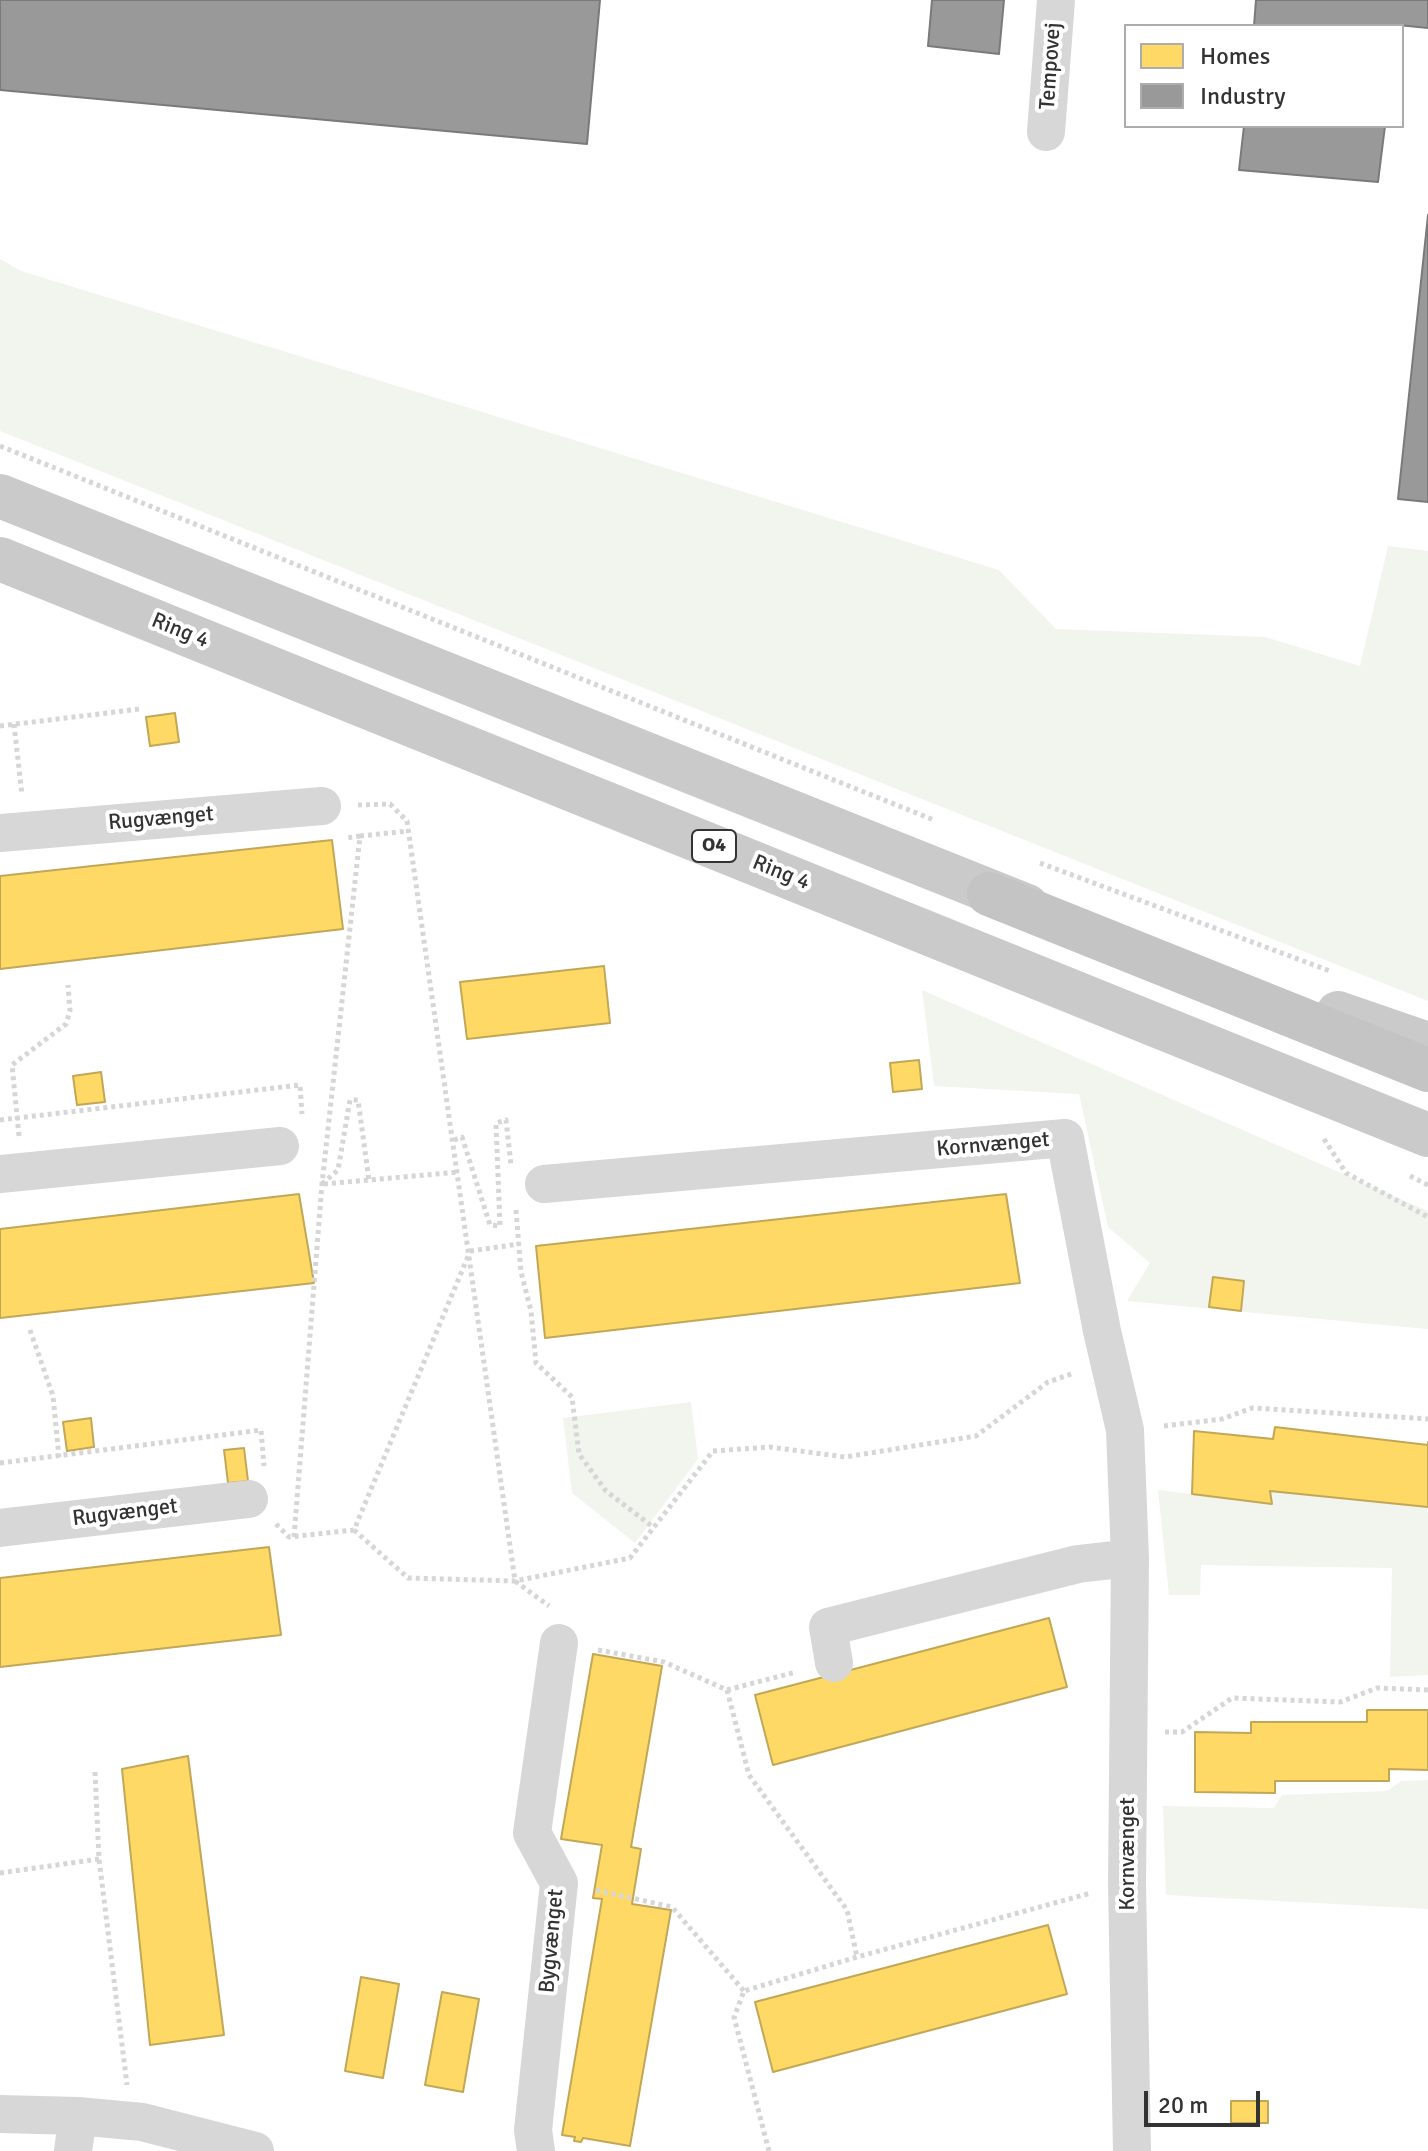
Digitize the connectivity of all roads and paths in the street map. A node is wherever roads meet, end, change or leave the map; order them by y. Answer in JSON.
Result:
{"nodes":[{"id":1,"x":1056,"y":0,"type":"edge"},
{"id":2,"x":1046,"y":132,"type":"dead end"},
{"id":3,"x":0,"y":446,"type":"edge"},
{"id":4,"x":0,"y":496,"type":"edge"},
{"id":5,"x":0,"y":559,"type":"edge"},
{"id":6,"x":140,"y":709,"type":"dead end"},
{"id":7,"x":14,"y":724,"type":"junction"},
{"id":8,"x":0,"y":726,"type":"edge"},
{"id":9,"x":331,"y":806,"type":"junction"},
{"id":10,"x":943,"y":824,"type":"dead end"},
{"id":11,"x":408,"y":831,"type":"junction"},
{"id":12,"x":13,"y":832,"type":"edge"},
{"id":13,"x":360,"y":836,"type":"junction"},
{"id":14,"x":1031,"y":859,"type":"dead end"},
{"id":15,"x":989,"y":894,"type":"junction"},
{"id":16,"x":1339,"y":974,"type":"dead end"},
{"id":17,"x":68,"y":985,"type":"dead end"},
{"id":18,"x":1428,"y":1044,"type":"edge"},
{"id":19,"x":1428,"y":1070,"type":"edge"},
{"id":20,"x":17,"y":1118,"type":"junction"},
{"id":21,"x":0,"y":1120,"type":"edge"},
{"id":22,"x":1428,"y":1135,"type":"edge"},
{"id":23,"x":292,"y":1137,"type":"joint"},
{"id":24,"x":1323,"y":1138,"type":"dead end"},
{"id":25,"x":454,"y":1140,"type":"junction"},
{"id":26,"x":459,"y":1172,"type":"junction"},
{"id":27,"x":11,"y":1173,"type":"edge"},
{"id":28,"x":369,"y":1180,"type":"junction"},
{"id":29,"x":528,"y":1180,"type":"joint"},
{"id":30,"x":322,"y":1184,"type":"junction"},
{"id":31,"x":1428,"y":1217,"type":"edge"},
{"id":32,"x":470,"y":1251,"type":"junction"},
{"id":33,"x":30,"y":1330,"type":"dead end"},
{"id":34,"x":1110,"y":1362,"type":"junction"},
{"id":35,"x":1428,"y":1419,"type":"edge"},
{"id":36,"x":1125,"y":1430,"type":"junction"},
{"id":37,"x":59,"y":1457,"type":"junction"},
{"id":38,"x":0,"y":1463,"type":"edge"},
{"id":39,"x":257,"y":1487,"type":"joint"},
{"id":40,"x":653,"y":1527,"type":"junction"},
{"id":41,"x":0,"y":1528,"type":"edge"},
{"id":42,"x":354,"y":1530,"type":"junction"},
{"id":43,"x":1130,"y":1558,"type":"junction"},
{"id":44,"x":515,"y":1581,"type":"junction"},
{"id":45,"x":559,"y":1643,"type":"junction"},
{"id":46,"x":834,"y":1663,"type":"dead end"},
{"id":47,"x":1428,"y":1690,"type":"edge"},
{"id":48,"x":1128,"y":1733,"type":"junction"},
{"id":49,"x":95,"y":1772,"type":"dead end"},
{"id":50,"x":99,"y":1859,"type":"junction"},
{"id":51,"x":0,"y":1873,"type":"edge"},
{"id":52,"x":559,"y":1883,"type":"junction"},
{"id":53,"x":1127,"y":1884,"type":"junction"},
{"id":54,"x":857,"y":1957,"type":"junction"},
{"id":55,"x":744,"y":1991,"type":"junction"},
{"id":56,"x":0,"y":2114,"type":"edge"},
{"id":57,"x":142,"y":2122,"type":"junction"},
{"id":58,"x":76,"y":2134,"type":"edge"},
{"id":59,"x":255,"y":2151,"type":"edge"},
{"id":60,"x":536,"y":2151,"type":"edge"},
{"id":61,"x":769,"y":2151,"type":"edge"},
{"id":62,"x":1132,"y":2151,"type":"edge"}],
"edges":[{"from":1,"to":2,"type":"street","name":"Tempovej"},
{"from":3,"to":10,"type":"path"},
{"from":4,"to":15,"type":"main road"},
{"from":5,"to":22,"type":"main road","name":"Ring 4","number":"O4"},
{"from":6,"to":7,"type":"path"},
{"from":7,"to":8,"type":"path"},
{"from":7,"to":12,"type":"path"},
{"from":9,"to":11,"type":"path"},
{"from":9,"to":12,"type":"street","name":"Rugvænget"},
{"from":9,"to":13,"type":"path"},
{"from":11,"to":13,"type":"path"},
{"from":11,"to":25,"type":"path"},
{"from":13,"to":30,"type":"path"},
{"from":14,"to":16,"type":"path"},
{"from":15,"to":18,"type":"main road"},
{"from":15,"to":19,"type":"highway"},
{"from":17,"to":20,"type":"path"},
{"from":20,"to":21,"type":"path"},
{"from":20,"to":23,"type":"path"},
{"from":20,"to":27,"type":"path"},
{"from":23,"to":27,"type":"street"},
{"from":24,"to":31,"type":"path"},
{"from":25,"to":26,"type":"path"},
{"from":25,"to":29,"type":"path"},
{"from":26,"to":28,"type":"path"},
{"from":26,"to":32,"type":"path"},
{"from":28,"to":30,"type":"path"},
{"from":28,"to":30,"type":"path"},
{"from":29,"to":34,"type":"street","name":"Kornvænget"},
{"from":30,"to":42,"type":"path"},
{"from":32,"to":40,"type":"path"},
{"from":32,"to":42,"type":"path"},
{"from":32,"to":44,"type":"path"},
{"from":33,"to":37,"type":"path"},
{"from":34,"to":36,"type":"street","name":"Kornvænget"},
{"from":34,"to":40,"type":"path"},
{"from":35,"to":36,"type":"path"},
{"from":36,"to":43,"type":"street","name":"Kornvænget"},
{"from":37,"to":38,"type":"path"},
{"from":37,"to":39,"type":"path"},
{"from":39,"to":41,"type":"street","name":"Rugvænget"},
{"from":40,"to":44,"type":"path"},
{"from":42,"to":44,"type":"path"},
{"from":43,"to":46,"type":"street"},
{"from":43,"to":48,"type":"street","name":"Kornvænget"},
{"from":44,"to":45,"type":"path"},
{"from":45,"to":52,"type":"street","name":"Bygvænget"},
{"from":45,"to":54,"type":"path"},
{"from":47,"to":48,"type":"path"},
{"from":48,"to":53,"type":"street","name":"Kornvænget"},
{"from":49,"to":50,"type":"path"},
{"from":50,"to":51,"type":"path"},
{"from":50,"to":57,"type":"path"},
{"from":52,"to":55,"type":"path"},
{"from":52,"to":60,"type":"street","name":"Bygvænget"},
{"from":53,"to":54,"type":"path"},
{"from":53,"to":62,"type":"street","name":"Kornvænget"},
{"from":54,"to":55,"type":"path"},
{"from":55,"to":61,"type":"path"},
{"from":56,"to":58,"type":"street"},
{"from":57,"to":58,"type":"street"},
{"from":57,"to":59,"type":"street"}]}
